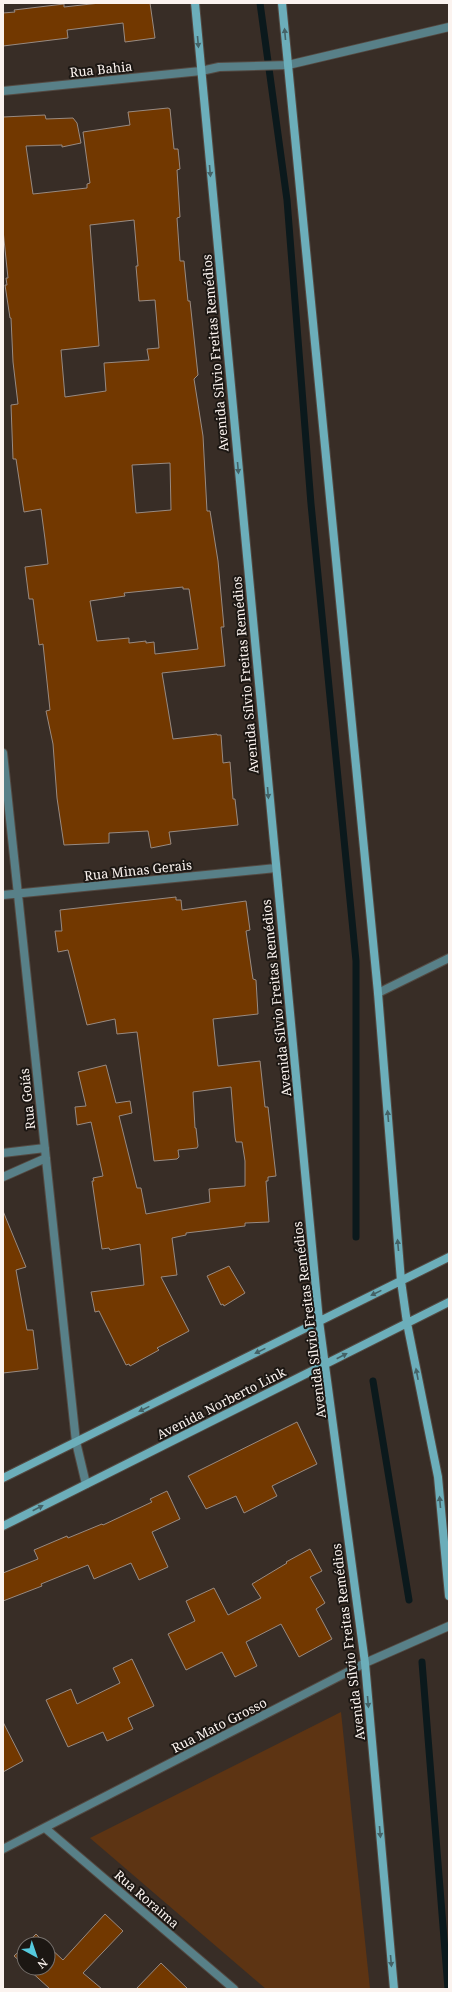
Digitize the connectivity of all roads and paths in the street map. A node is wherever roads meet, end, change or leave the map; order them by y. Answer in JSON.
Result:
{"nodes":[{"id":1,"x":195,"y":3,"type":"edge"},
{"id":2,"x":282,"y":3,"type":"edge"},
{"id":3,"x":449,"y":27,"type":"edge"},
{"id":4,"x":288,"y":65,"type":"junction"},
{"id":5,"x":201,"y":71,"type":"junction"},
{"id":6,"x":3,"y":91,"type":"edge"},
{"id":7,"x":3,"y":753,"type":"edge"},
{"id":8,"x":276,"y":868,"type":"junction"},
{"id":9,"x":17,"y":894,"type":"junction"},
{"id":10,"x":3,"y":895,"type":"edge"},
{"id":11,"x":449,"y":958,"type":"edge"},
{"id":12,"x":378,"y":993,"type":"junction"},
{"id":13,"x":45,"y":1148,"type":"junction"},
{"id":14,"x":3,"y":1153,"type":"edge"},
{"id":15,"x":46,"y":1158,"type":"junction"},
{"id":16,"x":3,"y":1177,"type":"edge"},
{"id":17,"x":449,"y":1257,"type":"edge"},
{"id":18,"x":401,"y":1281,"type":"junction"},
{"id":19,"x":449,"y":1302,"type":"edge"},
{"id":20,"x":319,"y":1321,"type":"junction"},
{"id":21,"x":406,"y":1323,"type":"junction"},
{"id":22,"x":325,"y":1364,"type":"junction"},
{"id":23,"x":76,"y":1442,"type":"junction"},
{"id":24,"x":3,"y":1478,"type":"edge"},
{"id":25,"x":86,"y":1484,"type":"junction"},
{"id":26,"x":3,"y":1526,"type":"edge"},
{"id":27,"x":449,"y":1596,"type":"edge"},
{"id":28,"x":449,"y":1626,"type":"edge"},
{"id":29,"x":365,"y":1663,"type":"junction"},
{"id":30,"x":45,"y":1828,"type":"junction"},
{"id":31,"x":3,"y":1849,"type":"edge"},
{"id":32,"x":234,"y":1989,"type":"edge"},
{"id":33,"x":394,"y":1989,"type":"edge"}],
"edges":[{"from":1,"to":5,"type":"street","name":"Avenida Sílvio Freitas Remédios","one_way":true},
{"from":4,"to":2,"type":"street","one_way":true},
{"from":3,"to":4,"type":"street","name":"Rua Bahia"},
{"from":4,"to":5,"type":"street","name":"Rua Bahia"},
{"from":4,"to":12,"type":"street"},
{"from":5,"to":6,"type":"street","name":"Rua Bahia"},
{"from":5,"to":8,"type":"street","name":"Avenida Sílvio Freitas Remédios","one_way":true},
{"from":7,"to":9,"type":"street","name":"Rua Goiás"},
{"from":8,"to":9,"type":"street","name":"Rua Minas Gerais"},
{"from":8,"to":20,"type":"street","name":"Avenida Sílvio Freitas Remédios"},
{"from":9,"to":10,"type":"street","name":"Rua Minas Gerais"},
{"from":9,"to":13,"type":"street","name":"Rua Goiás"},
{"from":11,"to":12,"type":"street"},
{"from":18,"to":12,"type":"street","one_way":true},
{"from":13,"to":14,"type":"street"},
{"from":13,"to":15,"type":"street","name":"Rua Goiás"},
{"from":15,"to":16,"type":"street"},
{"from":15,"to":23,"type":"street","name":"Rua Goiás"},
{"from":17,"to":18,"type":"street"},
{"from":18,"to":20,"type":"street","one_way":true},
{"from":18,"to":21,"type":"street"},
{"from":19,"to":21,"type":"street","name":"Avenida Norberto Link"},
{"from":20,"to":22,"type":"street","name":"Avenida Sílvio Freitas Remédios"},
{"from":20,"to":23,"type":"street","one_way":true},
{"from":22,"to":21,"type":"street","name":"Avenida Norberto Link","one_way":true},
{"from":27,"to":21,"type":"street","one_way":true},
{"from":22,"to":25,"type":"street","name":"Avenida Norberto Link"},
{"from":22,"to":29,"type":"street","name":"Avenida Sílvio Freitas Remédios"},
{"from":23,"to":24,"type":"street"},
{"from":23,"to":25,"type":"street","name":"Rua Goiás"},
{"from":26,"to":25,"type":"street","name":"Avenida Norberto Link","one_way":true},
{"from":28,"to":29,"type":"street","name":"Rua Mato Grosso"},
{"from":29,"to":30,"type":"street","name":"Rua Mato Grosso"},
{"from":29,"to":33,"type":"street","name":"Avenida Sílvio Freitas Remédios","one_way":true},
{"from":30,"to":31,"type":"street","name":"Rua Mato Grosso"},
{"from":30,"to":32,"type":"street","name":"Rua Roraima"}]}
